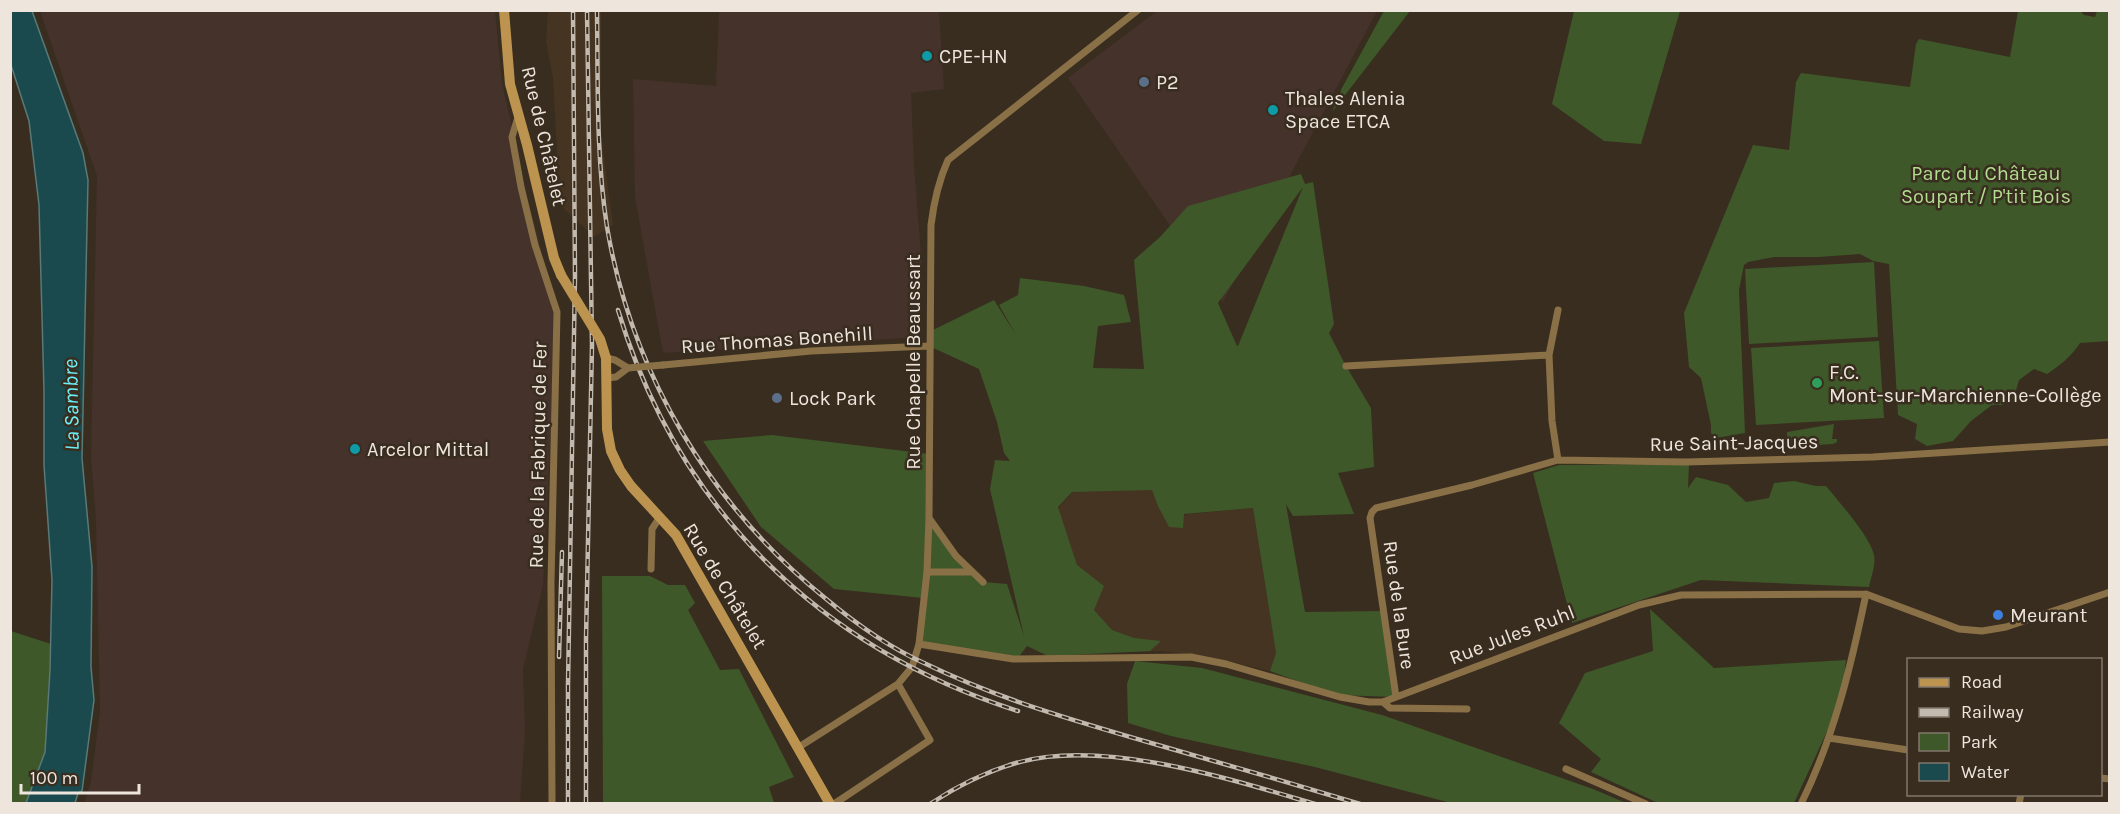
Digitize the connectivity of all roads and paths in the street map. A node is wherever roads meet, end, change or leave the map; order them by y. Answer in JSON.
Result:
{"nodes":[{"id":1,"x":504,"y":10,"type":"edge"},
{"id":2,"x":1138,"y":10,"type":"edge"},
{"id":3,"x":519,"y":114,"type":"junction"},
{"id":4,"x":1558,"y":310,"type":"dead end"},
{"id":5,"x":929,"y":346,"type":"junction"},
{"id":6,"x":1549,"y":355,"type":"junction"},
{"id":7,"x":606,"y":358,"type":"junction"},
{"id":8,"x":1346,"y":366,"type":"dead end"},
{"id":9,"x":628,"y":368,"type":"junction"},
{"id":10,"x":606,"y":378,"type":"junction"},
{"id":11,"x":2109,"y":442,"type":"edge"},
{"id":12,"x":1558,"y":460,"type":"junction"},
{"id":13,"x":660,"y":517,"type":"junction"},
{"id":14,"x":929,"y":518,"type":"junction"},
{"id":15,"x":1370,"y":518,"type":"joint"},
{"id":16,"x":651,"y":568,"type":"dead end"},
{"id":17,"x":927,"y":572,"type":"junction"},
{"id":18,"x":972,"y":572,"type":"junction"},
{"id":19,"x":983,"y":582,"type":"dead end"},
{"id":20,"x":2109,"y":592,"type":"edge"},
{"id":21,"x":1866,"y":594,"type":"junction"},
{"id":22,"x":919,"y":644,"type":"junction"},
{"id":23,"x":898,"y":684,"type":"junction"},
{"id":24,"x":1396,"y":697,"type":"junction"},
{"id":25,"x":1383,"y":702,"type":"junction"},
{"id":26,"x":1467,"y":709,"type":"dead end"},
{"id":27,"x":1829,"y":738,"type":"junction"},
{"id":28,"x":799,"y":747,"type":"junction"},
{"id":29,"x":1907,"y":750,"type":"edge"},
{"id":30,"x":1566,"y":769,"type":"dead end"},
{"id":31,"x":552,"y":804,"type":"edge"},
{"id":32,"x":832,"y":804,"type":"edge"},
{"id":33,"x":1646,"y":804,"type":"edge"},
{"id":34,"x":1801,"y":804,"type":"edge"}],
"edges":[{"from":1,"to":3,"type":"main road","name":"Rue de Châtelet"},
{"from":2,"to":5,"type":"street","name":"Rue Chapelle Beaussart"},
{"from":3,"to":7,"type":"main road","name":"Rue de Châtelet","bridge":true},
{"from":3,"to":31,"type":"street","name":"Rue de la Fabrique de Fer"},
{"from":4,"to":6,"type":"street"},
{"from":5,"to":9,"type":"street","name":"Rue Thomas Bonehill","bridge":true},
{"from":5,"to":14,"type":"street","name":"Rue Chapelle Beaussart"},
{"from":6,"to":8,"type":"street"},
{"from":6,"to":12,"type":"street"},
{"from":7,"to":9,"type":"street","name":"Rue Thomas Bonehill"},
{"from":7,"to":10,"type":"main road","name":"Rue de Châtelet"},
{"from":9,"to":10,"type":"street","name":"Rue Thomas Bonehill"},
{"from":10,"to":13,"type":"main road","name":"Rue de Châtelet"},
{"from":11,"to":12,"type":"street","name":"Rue Saint-Jacques"},
{"from":12,"to":15,"type":"street","name":"Rue Saint-Jacques"},
{"from":13,"to":16,"type":"street"},
{"from":13,"to":28,"type":"main road","name":"Rue de Châtelet"},
{"from":14,"to":17,"type":"street","name":"Rue Chapelle Beaussart"},
{"from":14,"to":18,"type":"street"},
{"from":15,"to":24,"type":"street","name":"Rue de la Bure"},
{"from":17,"to":18,"type":"street"},
{"from":17,"to":22,"type":"street","name":"Rue Chapelle Beaussart"},
{"from":18,"to":19,"type":"street"},
{"from":20,"to":21,"type":"street","name":"Rue Jules Ruhl"},
{"from":21,"to":24,"type":"street","name":"Rue Jules Ruhl"},
{"from":21,"to":27,"type":"street"},
{"from":22,"to":23,"type":"street","name":"Rue Chapelle Beaussart"},
{"from":22,"to":25,"type":"street","name":"Rue Jules Ruhl"},
{"from":23,"to":28,"type":"street","name":"Rue Chapelle Beaussart"},
{"from":23,"to":32,"type":"street"},
{"from":24,"to":25,"type":"street","name":"Rue Jules Ruhl"},
{"from":25,"to":26,"type":"street"},
{"from":27,"to":29,"type":"street"},
{"from":27,"to":34,"type":"street"},
{"from":28,"to":32,"type":"main road","name":"Rue de Châtelet"},
{"from":30,"to":33,"type":"street"}]}
